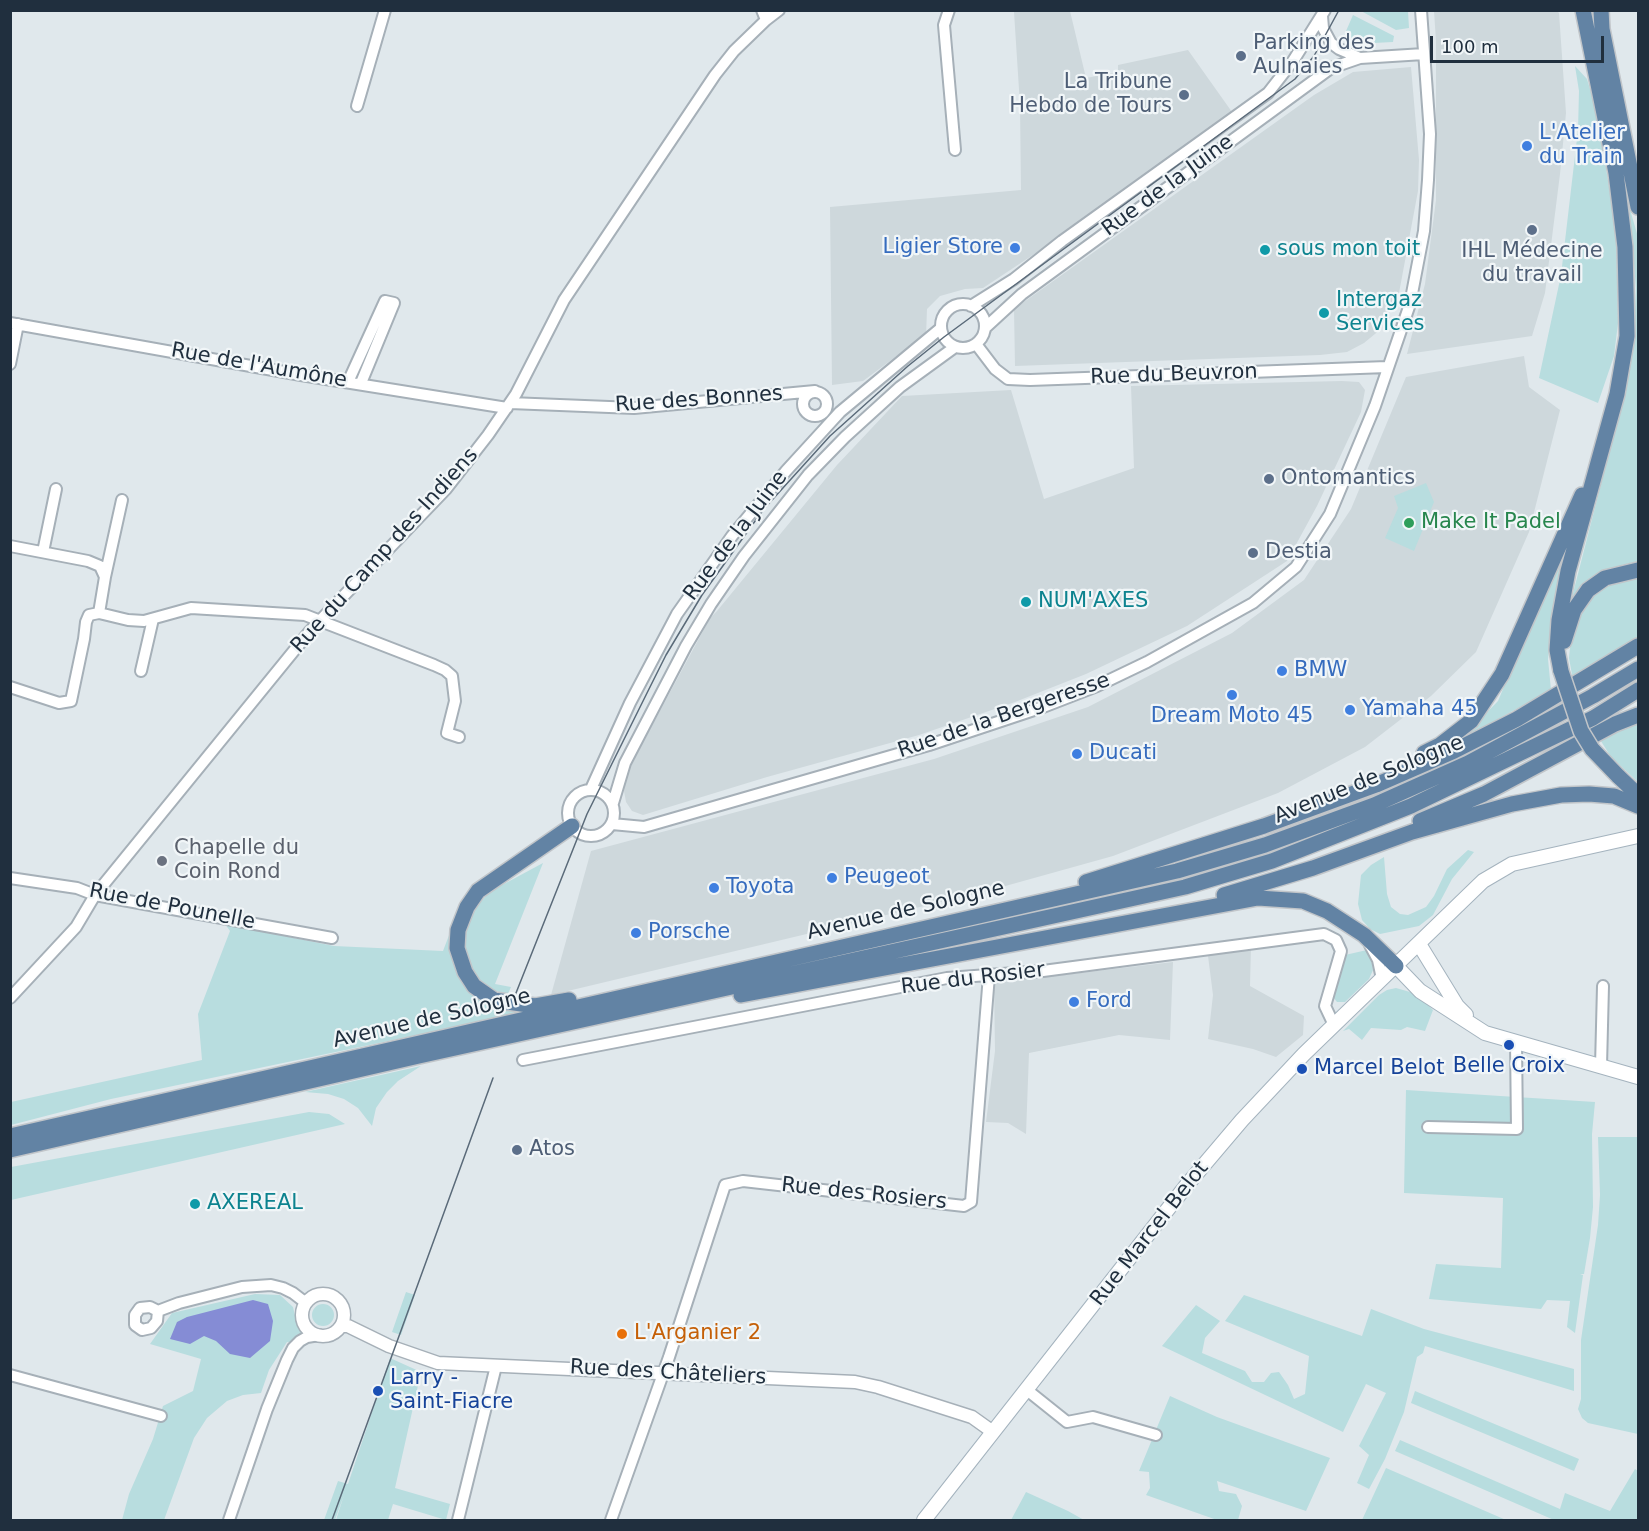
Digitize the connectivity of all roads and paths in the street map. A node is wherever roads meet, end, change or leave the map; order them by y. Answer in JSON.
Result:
{"nodes":[{"id":1,"x":385,"y":10,"type":"edge"},
{"id":2,"x":779,"y":10,"type":"edge"},
{"id":3,"x":949,"y":10,"type":"edge"},
{"id":4,"x":1421,"y":10,"type":"edge"},
{"id":5,"x":1582,"y":10,"type":"edge"},
{"id":6,"x":1601,"y":10,"type":"edge"},
{"id":7,"x":1324,"y":13,"type":"edge"},
{"id":8,"x":764,"y":15,"type":"edge"},
{"id":9,"x":1424,"y":54,"type":"junction"},
{"id":10,"x":1360,"y":58,"type":"junction"},
{"id":11,"x":357,"y":106,"type":"dead end"},
{"id":12,"x":955,"y":150,"type":"dead end"},
{"id":13,"x":1629,"y":158,"type":"junction"},
{"id":14,"x":1638,"y":173,"type":"edge"},
{"id":15,"x":1638,"y":207,"type":"edge"},
{"id":16,"x":971,"y":306,"type":"junction"},
{"id":17,"x":14,"y":324,"type":"edge"},
{"id":18,"x":941,"y":328,"type":"junction"},
{"id":19,"x":985,"y":328,"type":"junction"},
{"id":20,"x":976,"y":344,"type":"junction"},
{"id":21,"x":955,"y":347,"type":"junction"},
{"id":22,"x":10,"y":364,"type":"edge"},
{"id":23,"x":1387,"y":368,"type":"junction"},
{"id":24,"x":348,"y":382,"type":"junction"},
{"id":25,"x":361,"y":383,"type":"junction"},
{"id":26,"x":815,"y":391,"type":"dead end"},
{"id":27,"x":509,"y":405,"type":"junction"},
{"id":28,"x":1604,"y":446,"type":"junction"},
{"id":29,"x":56,"y":489,"type":"dead end"},
{"id":30,"x":122,"y":500,"type":"dead end"},
{"id":31,"x":10,"y":546,"type":"edge"},
{"id":32,"x":43,"y":552,"type":"junction"},
{"id":33,"x":1638,"y":570,"type":"edge"},
{"id":34,"x":105,"y":577,"type":"junction"},
{"id":35,"x":99,"y":613,"type":"junction"},
{"id":36,"x":153,"y":619,"type":"junction"},
{"id":37,"x":320,"y":620,"type":"junction"},
{"id":38,"x":1638,"y":646,"type":"edge"},
{"id":39,"x":1638,"y":669,"type":"edge"},
{"id":40,"x":141,"y":671,"type":"dead end"},
{"id":41,"x":1561,"y":671,"type":"junction"},
{"id":42,"x":10,"y":687,"type":"edge"},
{"id":43,"x":1638,"y":690,"type":"edge"},
{"id":44,"x":1638,"y":715,"type":"edge"},
{"id":45,"x":459,"y":736,"type":"dead end"},
{"id":46,"x":591,"y":789,"type":"junction"},
{"id":47,"x":1638,"y":795,"type":"edge"},
{"id":48,"x":613,"y":802,"type":"junction"},
{"id":49,"x":1324,"y":802,"type":"junction"},
{"id":50,"x":1638,"y":806,"type":"edge"},
{"id":51,"x":612,"y":824,"type":"junction"},
{"id":52,"x":572,"y":826,"type":"junction"},
{"id":53,"x":1638,"y":836,"type":"edge"},
{"id":54,"x":1313,"y":868,"type":"junction"},
{"id":55,"x":10,"y":878,"type":"edge"},
{"id":56,"x":95,"y":895,"type":"junction"},
{"id":57,"x":994,"y":911,"type":"junction"},
{"id":58,"x":1086,"y":930,"type":"junction"},
{"id":59,"x":1364,"y":935,"type":"junction"},
{"id":60,"x":332,"y":938,"type":"dead end"},
{"id":61,"x":1419,"y":944,"type":"junction"},
{"id":62,"x":779,"y":962,"type":"junction"},
{"id":63,"x":1396,"y":966,"type":"junction"},
{"id":64,"x":989,"y":975,"type":"junction"},
{"id":65,"x":1382,"y":979,"type":"junction"},
{"id":66,"x":1603,"y":986,"type":"dead end"},
{"id":67,"x":10,"y":998,"type":"edge"},
{"id":68,"x":1334,"y":1025,"type":"junction"},
{"id":69,"x":1485,"y":1033,"type":"junction"},
{"id":70,"x":1516,"y":1042,"type":"junction"},
{"id":71,"x":419,"y":1056,"type":"junction"},
{"id":72,"x":523,"y":1060,"type":"dead end"},
{"id":73,"x":1601,"y":1066,"type":"junction"},
{"id":74,"x":1638,"y":1077,"type":"edge"},
{"id":75,"x":1428,"y":1126,"type":"dead end"},
{"id":76,"x":10,"y":1136,"type":"edge"},
{"id":77,"x":10,"y":1150,"type":"edge"},
{"id":78,"x":306,"y":1304,"type":"junction"},
{"id":79,"x":159,"y":1311,"type":"dead end"},
{"id":80,"x":340,"y":1326,"type":"junction"},
{"id":81,"x":319,"y":1335,"type":"junction"},
{"id":82,"x":496,"y":1366,"type":"junction"},
{"id":83,"x":663,"y":1372,"type":"junction"},
{"id":84,"x":10,"y":1375,"type":"edge"},
{"id":85,"x":1027,"y":1390,"type":"junction"},
{"id":86,"x":161,"y":1416,"type":"dead end"},
{"id":87,"x":993,"y":1432,"type":"junction"},
{"id":88,"x":1156,"y":1435,"type":"dead end"},
{"id":89,"x":229,"y":1521,"type":"edge"},
{"id":90,"x":458,"y":1521,"type":"edge"},
{"id":91,"x":611,"y":1521,"type":"edge"},
{"id":92,"x":924,"y":1521,"type":"edge"}],
"edges":[{"from":1,"to":11,"type":"street"},
{"from":2,"to":8,"type":"street","name":"Rue du Camp des Indiens"},
{"from":3,"to":12,"type":"street"},
{"from":4,"to":9,"type":"street","name":"Rue de la Bergeresse"},
{"from":5,"to":28,"type":"main road"},
{"from":6,"to":13,"type":"main road"},
{"from":7,"to":10,"type":"street","name":"Rue de la Juine"},
{"from":7,"to":16,"type":"street","name":"Rue de la Juine"},
{"from":8,"to":27,"type":"street","name":"Rue du Camp des Indiens"},
{"from":9,"to":10,"type":"street","name":"Rue de la Juine"},
{"from":9,"to":23,"type":"street","name":"Rue de la Bergeresse"},
{"from":10,"to":19,"type":"street","name":"Rue de la Juine"},
{"from":13,"to":14,"type":"main road"},
{"from":13,"to":15,"type":"main road"},
{"from":16,"to":18,"type":"street","name":"Rue de la Juine"},
{"from":16,"to":19,"type":"street"},
{"from":17,"to":22,"type":"street"},
{"from":17,"to":24,"type":"street","name":"Rue de l'Aumône"},
{"from":18,"to":21,"type":"street"},
{"from":18,"to":46,"type":"street","name":"Rue de la Juine"},
{"from":19,"to":20,"type":"street","name":"Rue de la Juine"},
{"from":20,"to":21,"type":"street","name":"Rue de la Juine"},
{"from":20,"to":23,"type":"street","name":"Rue du Beuvron"},
{"from":21,"to":48,"type":"street","name":"Rue de la Juine"},
{"from":23,"to":51,"type":"street","name":"Rue de la Bergeresse"},
{"from":24,"to":25,"type":"street","name":"Rue de l'Aumône"},
{"from":24,"to":25,"type":"street"},
{"from":25,"to":27,"type":"street","name":"Rue de l'Aumône"},
{"from":26,"to":27,"type":"street","name":"Rue des Bonnes"},
{"from":27,"to":37,"type":"street","name":"Rue du Camp des Indiens"},
{"from":28,"to":41,"type":"main road"},
{"from":28,"to":49,"type":"main road"},
{"from":29,"to":32,"type":"street"},
{"from":30,"to":34,"type":"street"},
{"from":31,"to":32,"type":"street"},
{"from":32,"to":34,"type":"street"},
{"from":33,"to":41,"type":"main road"},
{"from":34,"to":35,"type":"street"},
{"from":35,"to":36,"type":"street"},
{"from":35,"to":42,"type":"street"},
{"from":36,"to":37,"type":"street"},
{"from":36,"to":40,"type":"street"},
{"from":37,"to":45,"type":"street"},
{"from":37,"to":56,"type":"street","name":"Rue du Camp des Indiens"},
{"from":38,"to":49,"type":"main road"},
{"from":39,"to":57,"type":"main road","name":"Avenue de Sologne"},
{"from":41,"to":47,"type":"main road","bridge":true},
{"from":43,"to":71,"type":"main road","name":"Avenue de Sologne"},
{"from":44,"to":54,"type":"main road"},
{"from":46,"to":48,"type":"street"},
{"from":46,"to":52,"type":"street"},
{"from":48,"to":51,"type":"street"},
{"from":49,"to":57,"type":"main road"},
{"from":50,"to":54,"type":"main road"},
{"from":51,"to":52,"type":"street"},
{"from":52,"to":62,"type":"main road"},
{"from":53,"to":61,"type":"main road","name":"Rue Marcel Belot"},
{"from":54,"to":58,"type":"main road"},
{"from":55,"to":56,"type":"street","name":"Rue de Pounelle"},
{"from":56,"to":60,"type":"street","name":"Rue de Pounelle"},
{"from":56,"to":67,"type":"street","name":"Rue du Camp des Indiens"},
{"from":57,"to":62,"type":"main road","name":"Avenue de Sologne"},
{"from":58,"to":59,"type":"main road"},
{"from":58,"to":71,"type":"main road"},
{"from":59,"to":63,"type":"main road"},
{"from":59,"to":65,"type":"street"},
{"from":61,"to":63,"type":"main road","name":"Rue Marcel Belot"},
{"from":61,"to":69,"type":"main road"},
{"from":62,"to":76,"type":"main road","name":"Avenue de Sologne"},
{"from":63,"to":65,"type":"main road","name":"Rue Marcel Belot"},
{"from":63,"to":69,"type":"main road"},
{"from":64,"to":68,"type":"street","name":"Rue du Rosier"},
{"from":64,"to":72,"type":"street","name":"Rue du Rosier"},
{"from":64,"to":83,"type":"street","name":"Rue des Rosiers"},
{"from":65,"to":68,"type":"main road","name":"Rue Marcel Belot"},
{"from":66,"to":73,"type":"street"},
{"from":68,"to":85,"type":"main road","name":"Rue Marcel Belot"},
{"from":69,"to":70,"type":"main road"},
{"from":70,"to":73,"type":"main road"},
{"from":70,"to":75,"type":"street"},
{"from":71,"to":77,"type":"main road","name":"Avenue de Sologne"},
{"from":73,"to":74,"type":"main road"},
{"from":78,"to":79,"type":"street"},
{"from":78,"to":80,"type":"street"},
{"from":78,"to":81,"type":"street"},
{"from":80,"to":81,"type":"street"},
{"from":80,"to":82,"type":"street","name":"Rue des Châteliers"},
{"from":81,"to":89,"type":"street"},
{"from":82,"to":83,"type":"street","name":"Rue des Châteliers"},
{"from":82,"to":90,"type":"street"},
{"from":83,"to":87,"type":"street","name":"Rue des Châteliers"},
{"from":83,"to":91,"type":"street"},
{"from":84,"to":86,"type":"street"},
{"from":85,"to":87,"type":"main road","name":"Rue Marcel Belot"},
{"from":85,"to":88,"type":"street"},
{"from":87,"to":92,"type":"main road","name":"Rue Marcel Belot"}]}
